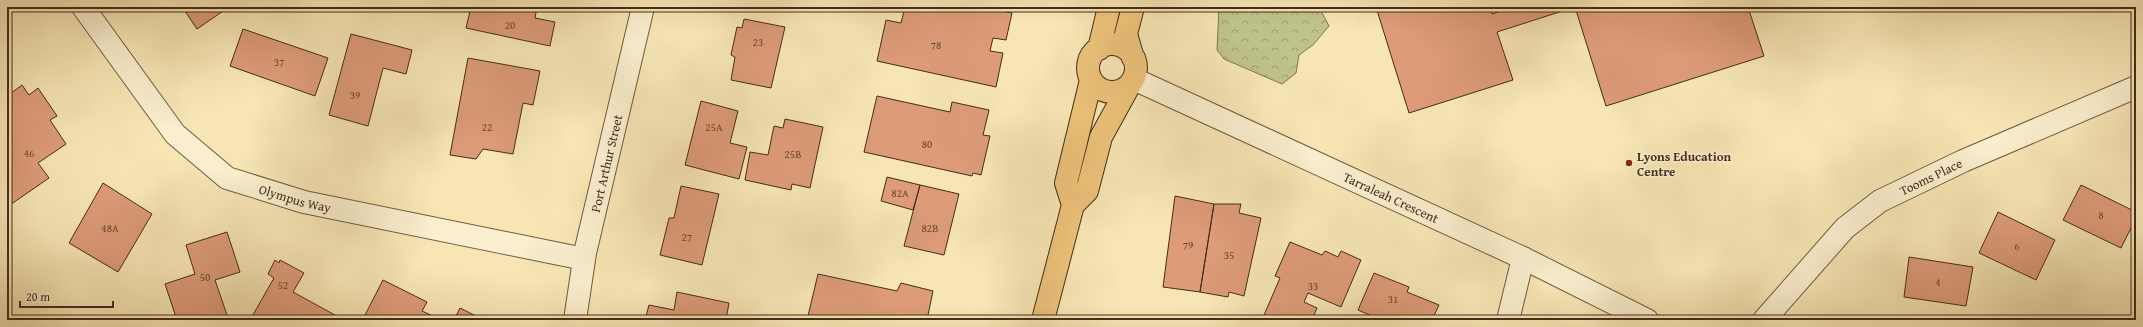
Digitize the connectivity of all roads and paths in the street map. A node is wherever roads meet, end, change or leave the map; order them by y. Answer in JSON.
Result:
{"nodes":[{"id":1,"x":83,"y":7,"type":"edge"},
{"id":2,"x":643,"y":7,"type":"edge"},
{"id":3,"x":1109,"y":7,"type":"edge"},
{"id":4,"x":1133,"y":7,"type":"edge"},
{"id":5,"x":1099,"y":49,"type":"junction"},
{"id":6,"x":1134,"y":58,"type":"junction"},
{"id":7,"x":1091,"y":80,"type":"junction"},
{"id":8,"x":1131,"y":82,"type":"junction"},
{"id":9,"x":2136,"y":87,"type":"edge"},
{"id":10,"x":1079,"y":132,"type":"junction"},
{"id":11,"x":1100,"y":137,"type":"junction"},
{"id":12,"x":1073,"y":205,"type":"junction"},
{"id":13,"x":1523,"y":258,"type":"junction"},
{"id":14,"x":584,"y":259,"type":"junction"},
{"id":15,"x":574,"y":320,"type":"edge"},
{"id":16,"x":1043,"y":320,"type":"edge"},
{"id":17,"x":1508,"y":320,"type":"edge"},
{"id":18,"x":1647,"y":320,"type":"edge"},
{"id":19,"x":1764,"y":320,"type":"edge"}],
"edges":[{"from":1,"to":14,"type":"street","name":"Olympus Way"},
{"from":2,"to":14,"type":"street","name":"Port Arthur Street"},
{"from":3,"to":5,"type":"main road"},
{"from":4,"to":6,"type":"main road"},
{"from":5,"to":6,"type":"main road"},
{"from":5,"to":7,"type":"main road"},
{"from":6,"to":8,"type":"main road"},
{"from":7,"to":8,"type":"main road"},
{"from":7,"to":10,"type":"main road"},
{"from":8,"to":11,"type":"main road"},
{"from":8,"to":13,"type":"street","name":"Tarraleah Crescent"},
{"from":9,"to":19,"type":"street","name":"Tooms Place"},
{"from":10,"to":11,"type":"main road"},
{"from":10,"to":12,"type":"main road"},
{"from":11,"to":12,"type":"main road"},
{"from":12,"to":16,"type":"main road"},
{"from":13,"to":17,"type":"street"},
{"from":13,"to":18,"type":"street","name":"Tarraleah Crescent"},
{"from":14,"to":15,"type":"street","name":"Port Arthur Street"}]}
